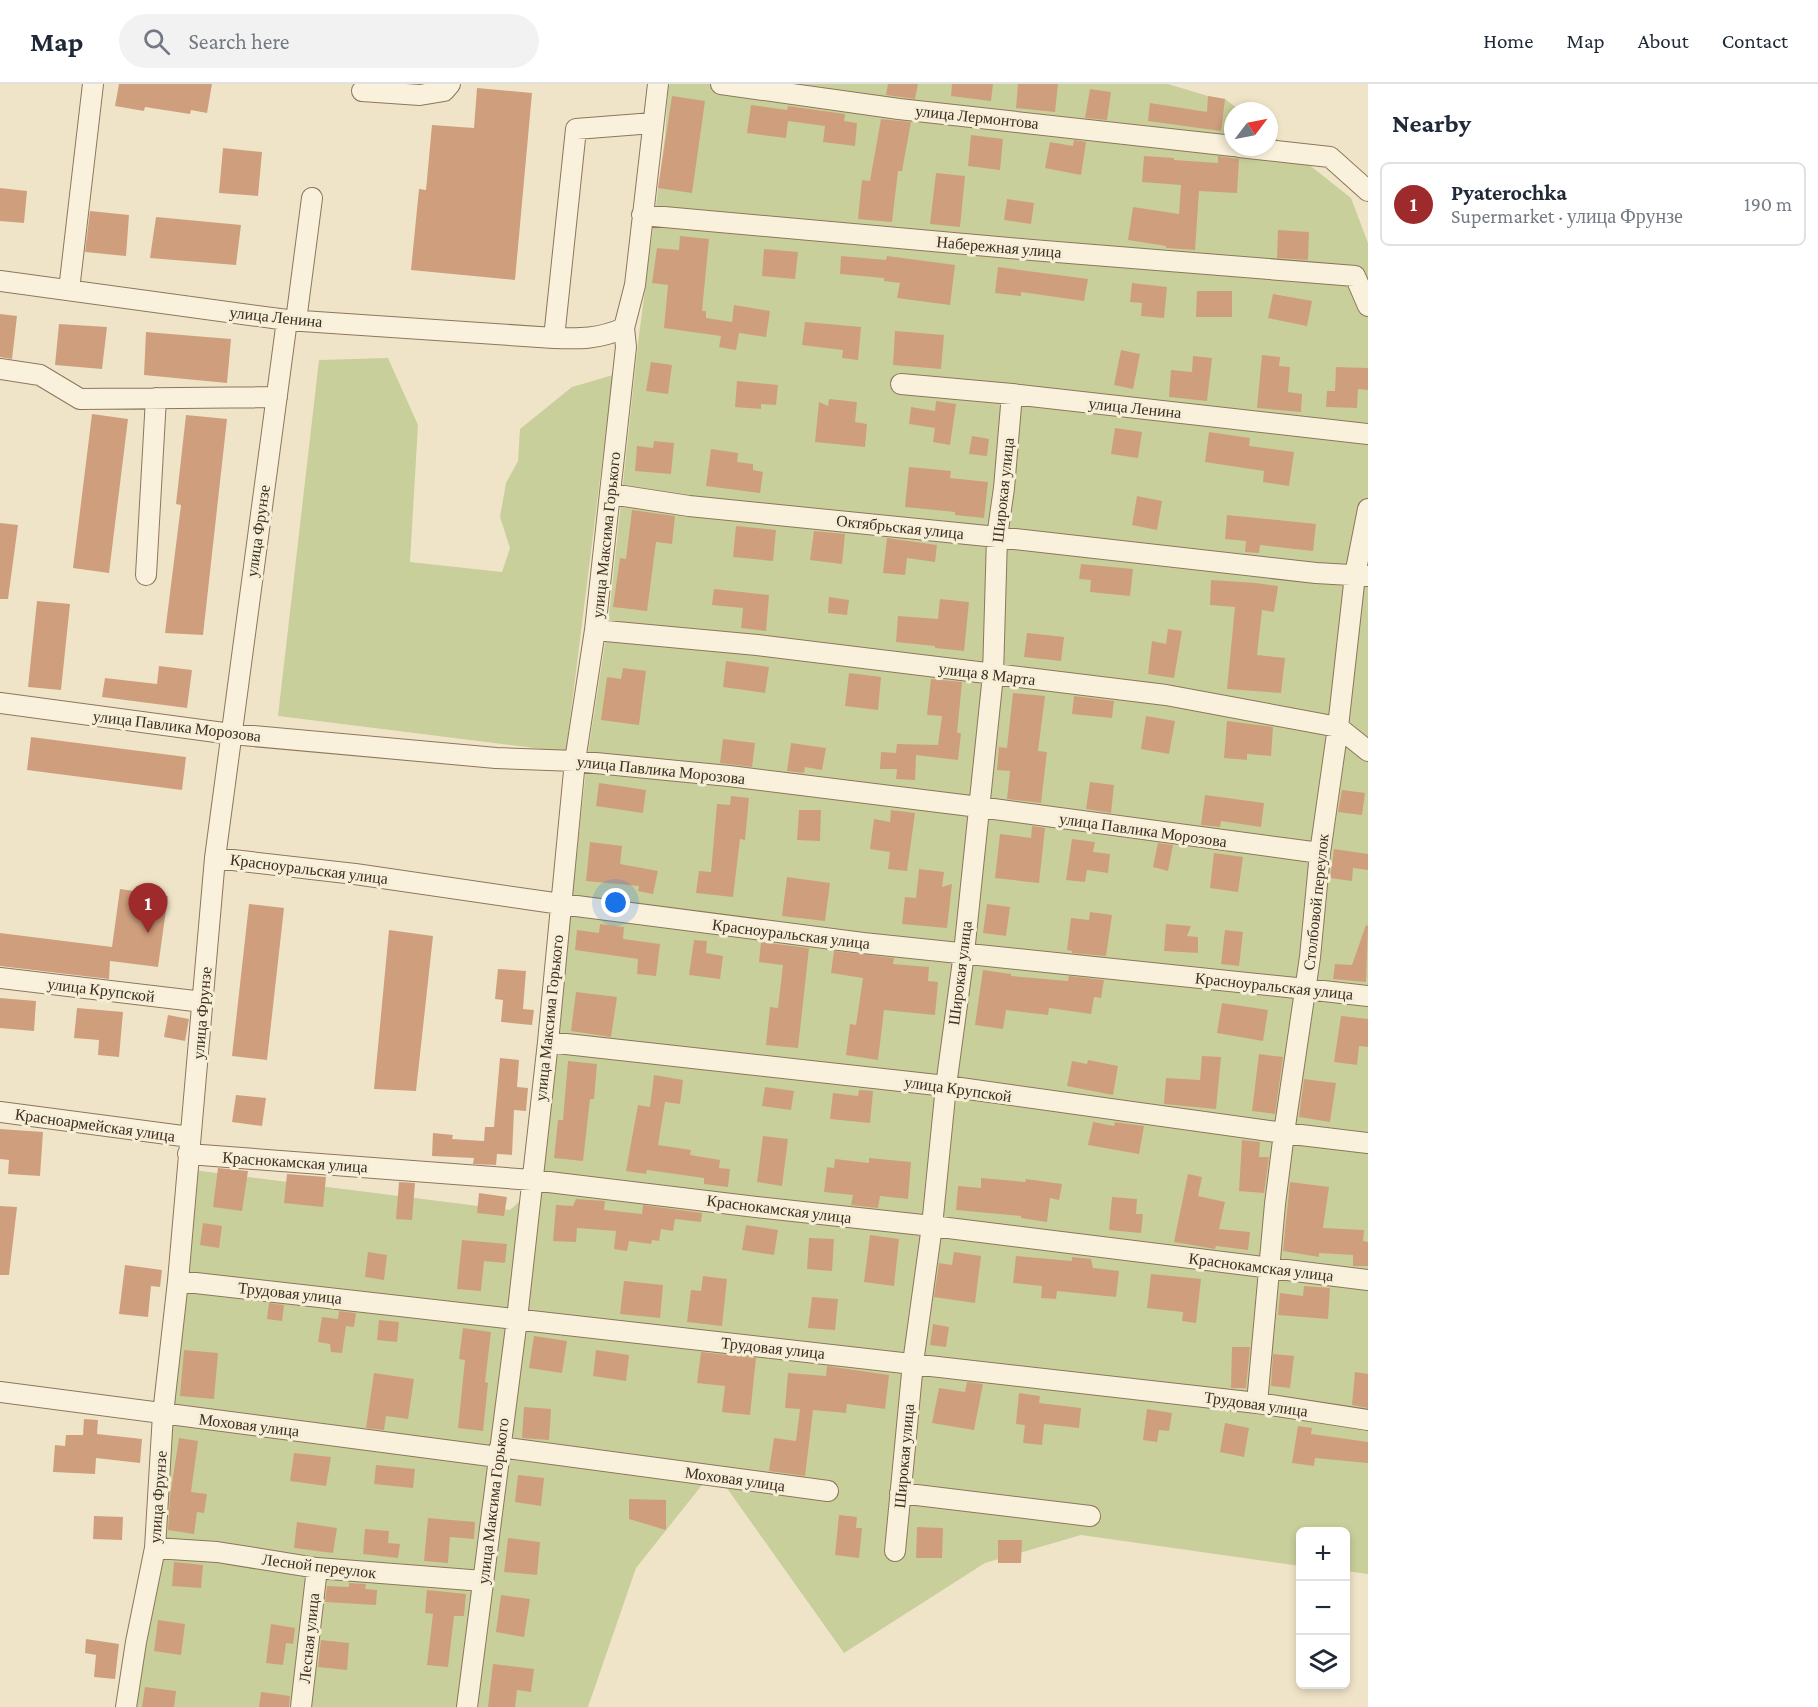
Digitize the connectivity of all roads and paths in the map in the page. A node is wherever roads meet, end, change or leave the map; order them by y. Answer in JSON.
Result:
{"nodes":[{"id":1,"x":93,"y":84,"type":"edge"},
{"id":2,"x":450,"y":84,"type":"edge"},
{"id":3,"x":658,"y":84,"type":"edge"},
{"id":4,"x":721,"y":84,"type":"edge"},
{"id":5,"x":362,"y":90,"type":"dead end"},
{"id":6,"x":653,"y":123,"type":"junction"},
{"id":7,"x":1224,"y":145,"type":"edge"},
{"id":8,"x":1278,"y":151,"type":"edge"},
{"id":9,"x":1368,"y":191,"type":"edge"},
{"id":10,"x":312,"y":198,"type":"dead end"},
{"id":11,"x":642,"y":215,"type":"junction"},
{"id":12,"x":1362,"y":270,"type":"edge"},
{"id":13,"x":0,"y":281,"type":"edge"},
{"id":14,"x":69,"y":290,"type":"junction"},
{"id":15,"x":1368,"y":306,"type":"edge"},
{"id":16,"x":292,"y":321,"type":"junction"},
{"id":17,"x":624,"y":328,"type":"junction"},
{"id":18,"x":554,"y":338,"type":"junction"},
{"id":19,"x":0,"y":369,"type":"edge"},
{"id":20,"x":901,"y":384,"type":"dead end"},
{"id":21,"x":1012,"y":394,"type":"junction"},
{"id":22,"x":276,"y":397,"type":"junction"},
{"id":23,"x":156,"y":398,"type":"junction"},
{"id":24,"x":1368,"y":434,"type":"edge"},
{"id":25,"x":611,"y":494,"type":"junction"},
{"id":26,"x":1368,"y":508,"type":"edge"},
{"id":27,"x":997,"y":537,"type":"junction"},
{"id":28,"x":146,"y":575,"type":"dead end"},
{"id":29,"x":1362,"y":575,"type":"edge"},
{"id":30,"x":595,"y":630,"type":"junction"},
{"id":31,"x":993,"y":675,"type":"junction"},
{"id":32,"x":0,"y":703,"type":"edge"},
{"id":33,"x":1338,"y":727,"type":"junction"},
{"id":34,"x":231,"y":734,"type":"junction"},
{"id":35,"x":1368,"y":752,"type":"edge"},
{"id":36,"x":575,"y":761,"type":"junction"},
{"id":37,"x":979,"y":807,"type":"junction"},
{"id":38,"x":1320,"y":853,"type":"junction"},
{"id":39,"x":215,"y":858,"type":"junction"},
{"id":40,"x":561,"y":904,"type":"junction"},
{"id":41,"x":964,"y":953,"type":"junction"},
{"id":42,"x":0,"y":978,"type":"edge"},
{"id":43,"x":1306,"y":988,"type":"junction"},
{"id":44,"x":1368,"y":996,"type":"edge"},
{"id":45,"x":203,"y":1002,"type":"junction"},
{"id":46,"x":548,"y":1042,"type":"junction"},
{"id":47,"x":946,"y":1086,"type":"junction"},
{"id":48,"x":0,"y":1112,"type":"edge"},
{"id":49,"x":1284,"y":1133,"type":"junction"},
{"id":50,"x":1368,"y":1143,"type":"edge"},
{"id":51,"x":189,"y":1146,"type":"junction"},
{"id":52,"x":532,"y":1180,"type":"junction"},
{"id":53,"x":932,"y":1226,"type":"junction"},
{"id":54,"x":1269,"y":1268,"type":"junction"},
{"id":55,"x":1368,"y":1280,"type":"edge"},
{"id":56,"x":178,"y":1281,"type":"junction"},
{"id":57,"x":517,"y":1319,"type":"junction"},
{"id":58,"x":913,"y":1363,"type":"junction"},
{"id":59,"x":0,"y":1392,"type":"edge"},
{"id":60,"x":1257,"y":1403,"type":"junction"},
{"id":61,"x":163,"y":1414,"type":"junction"},
{"id":62,"x":1368,"y":1420,"type":"edge"},
{"id":63,"x":499,"y":1452,"type":"junction"},
{"id":64,"x":828,"y":1491,"type":"dead end"},
{"id":65,"x":900,"y":1492,"type":"junction"},
{"id":66,"x":1090,"y":1516,"type":"dead end"},
{"id":67,"x":155,"y":1548,"type":"junction"},
{"id":68,"x":895,"y":1551,"type":"dead end"},
{"id":69,"x":316,"y":1568,"type":"junction"},
{"id":70,"x":483,"y":1581,"type":"junction"},
{"id":71,"x":126,"y":1707,"type":"edge"},
{"id":72,"x":301,"y":1707,"type":"edge"},
{"id":73,"x":467,"y":1707,"type":"edge"}],
"edges":[{"from":1,"to":14,"type":"street"},
{"from":2,"to":5,"type":"street"},
{"from":3,"to":6,"type":"street","name":"улица Максима Горького"},
{"from":4,"to":7,"type":"street","name":"улица Лермонтова"},
{"from":6,"to":11,"type":"street","name":"улица Максима Горького"},
{"from":6,"to":18,"type":"street"},
{"from":8,"to":9,"type":"street"},
{"from":10,"to":16,"type":"street","name":"улица Фрунзе"},
{"from":11,"to":12,"type":"street","name":"Набережная улица"},
{"from":11,"to":17,"type":"street","name":"улица Максима Горького"},
{"from":12,"to":15,"type":"street"},
{"from":13,"to":14,"type":"street","name":"улица Ленина"},
{"from":14,"to":16,"type":"street","name":"улица Ленина"},
{"from":16,"to":18,"type":"street","name":"улица Ленина"},
{"from":16,"to":22,"type":"street","name":"улица Фрунзе"},
{"from":17,"to":18,"type":"street"},
{"from":17,"to":25,"type":"street","name":"улица Максима Горького"},
{"from":19,"to":23,"type":"street"},
{"from":20,"to":21,"type":"street","name":"улица Ленина"},
{"from":21,"to":24,"type":"street","name":"улица Ленина"},
{"from":21,"to":27,"type":"street","name":"Широкая улица"},
{"from":22,"to":23,"type":"street"},
{"from":22,"to":34,"type":"street","name":"улица Фрунзе"},
{"from":23,"to":28,"type":"street"},
{"from":25,"to":27,"type":"street","name":"Октябрьская улица"},
{"from":25,"to":30,"type":"street","name":"улица Максима Горького"},
{"from":26,"to":29,"type":"street","name":"Столбовой переулок"},
{"from":27,"to":29,"type":"street","name":"Октябрьская улица"},
{"from":27,"to":31,"type":"street","name":"Широкая улица"},
{"from":29,"to":33,"type":"street","name":"Столбовой переулок"},
{"from":30,"to":31,"type":"street","name":"улица 8 Марта"},
{"from":30,"to":36,"type":"street","name":"улица Максима Горького"},
{"from":31,"to":33,"type":"street","name":"улица 8 Марта"},
{"from":31,"to":37,"type":"street","name":"Широкая улица"},
{"from":32,"to":34,"type":"street","name":"улица Павлика Морозова"},
{"from":33,"to":35,"type":"street","name":"улица 8 Марта"},
{"from":33,"to":38,"type":"street","name":"Столбовой переулок"},
{"from":34,"to":36,"type":"street","name":"улица Павлика Морозова"},
{"from":34,"to":39,"type":"street","name":"улица Фрунзе"},
{"from":36,"to":37,"type":"street","name":"улица Павлика Морозова"},
{"from":36,"to":40,"type":"street","name":"улица Максима Горького"},
{"from":37,"to":38,"type":"street","name":"улица Павлика Морозова"},
{"from":37,"to":41,"type":"street","name":"Широкая улица"},
{"from":38,"to":43,"type":"street","name":"Столбовой переулок"},
{"from":39,"to":40,"type":"street","name":"Красноуральская улица"},
{"from":39,"to":45,"type":"street","name":"улица Фрунзе"},
{"from":40,"to":41,"type":"street","name":"Красноуральская улица"},
{"from":40,"to":46,"type":"street","name":"улица Максима Горького"},
{"from":41,"to":43,"type":"street","name":"Красноуральская улица"},
{"from":41,"to":47,"type":"street","name":"Широкая улица"},
{"from":42,"to":45,"type":"street","name":"улица Крупской"},
{"from":43,"to":44,"type":"street","name":"Красноуральская улица"},
{"from":43,"to":49,"type":"street","name":"Столбовой переулок"},
{"from":45,"to":51,"type":"street","name":"улица Фрунзе"},
{"from":46,"to":47,"type":"street","name":"улица Крупской"},
{"from":46,"to":52,"type":"street","name":"улица Максима Горького"},
{"from":47,"to":49,"type":"street","name":"улица Крупской"},
{"from":47,"to":53,"type":"street","name":"Широкая улица"},
{"from":48,"to":51,"type":"street","name":"Красноармейская улица"},
{"from":49,"to":50,"type":"street","name":"улица Крупской"},
{"from":49,"to":54,"type":"street","name":"Столбовой переулок"},
{"from":51,"to":52,"type":"street","name":"Краснокамская улица"},
{"from":51,"to":56,"type":"street","name":"улица Фрунзе"},
{"from":52,"to":53,"type":"street","name":"Краснокамская улица"},
{"from":52,"to":57,"type":"street","name":"улица Максима Горького"},
{"from":53,"to":54,"type":"street","name":"Краснокамская улица"},
{"from":53,"to":58,"type":"street","name":"Широкая улица"},
{"from":54,"to":55,"type":"street","name":"Краснокамская улица"},
{"from":54,"to":60,"type":"street","name":"Столбовой переулок"},
{"from":56,"to":57,"type":"street","name":"Трудовая улица"},
{"from":56,"to":61,"type":"street","name":"улица Фрунзе"},
{"from":57,"to":58,"type":"street","name":"Трудовая улица"},
{"from":57,"to":63,"type":"street","name":"улица Максима Горького"},
{"from":58,"to":60,"type":"street","name":"Трудовая улица"},
{"from":58,"to":65,"type":"street","name":"Широкая улица"},
{"from":59,"to":61,"type":"street","name":"Моховая улица"},
{"from":60,"to":62,"type":"street","name":"Трудовая улица"},
{"from":61,"to":63,"type":"street","name":"Моховая улица"},
{"from":61,"to":67,"type":"street","name":"улица Фрунзе"},
{"from":63,"to":64,"type":"street","name":"Моховая улица"},
{"from":63,"to":70,"type":"street","name":"улица Максима Горького"},
{"from":65,"to":66,"type":"street"},
{"from":65,"to":68,"type":"street","name":"Широкая улица"},
{"from":67,"to":69,"type":"street","name":"Лесной переулок"},
{"from":67,"to":71,"type":"street","name":"улица Фрунзе"},
{"from":69,"to":70,"type":"street","name":"Лесной переулок"},
{"from":69,"to":72,"type":"street","name":"Лесная улица"},
{"from":70,"to":73,"type":"street","name":"улица Максима Горького"}]}
